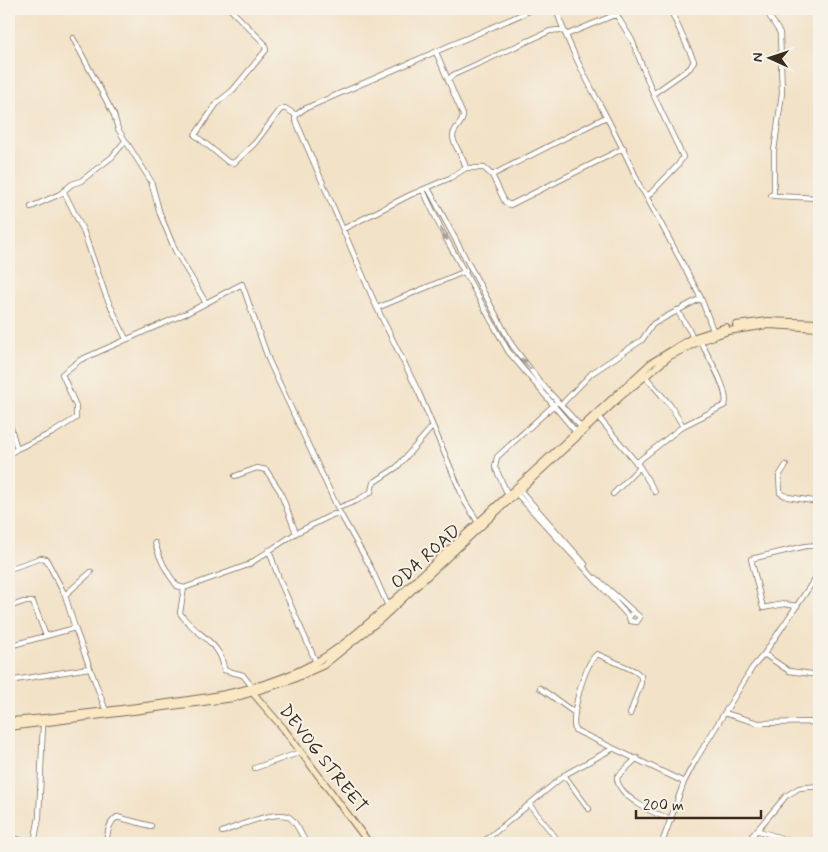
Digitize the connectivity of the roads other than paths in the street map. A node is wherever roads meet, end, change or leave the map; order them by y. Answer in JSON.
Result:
{"nodes":[{"id":1,"x":230,"y":9,"type":"edge"},
{"id":2,"x":534,"y":9,"type":"edge"},
{"id":3,"x":556,"y":9,"type":"edge"},
{"id":4,"x":629,"y":9,"type":"edge"},
{"id":5,"x":670,"y":9,"type":"edge"},
{"id":6,"x":765,"y":9,"type":"edge"},
{"id":7,"x":616,"y":14,"type":"junction"},
{"id":8,"x":566,"y":34,"type":"junction"},
{"id":9,"x":73,"y":38,"type":"dead end"},
{"id":10,"x":436,"y":52,"type":"junction"},
{"id":11,"x":448,"y":80,"type":"junction"},
{"id":12,"x":653,"y":94,"type":"junction"},
{"id":13,"x":296,"y":115,"type":"junction"},
{"id":14,"x":606,"y":117,"type":"junction"},
{"id":15,"x":125,"y":142,"type":"junction"},
{"id":16,"x":624,"y":148,"type":"junction"},
{"id":17,"x":466,"y":168,"type":"junction"},
{"id":18,"x":492,"y":175,"type":"junction"},
{"id":19,"x":425,"y":189,"type":"junction"},
{"id":20,"x":64,"y":192,"type":"junction"},
{"id":21,"x":645,"y":194,"type":"junction"},
{"id":22,"x":819,"y":198,"type":"edge"},
{"id":23,"x":31,"y":207,"type":"dead end"},
{"id":24,"x":343,"y":229,"type":"junction"},
{"id":25,"x":468,"y":270,"type":"junction"},
{"id":26,"x":701,"y":298,"type":"junction"},
{"id":27,"x":206,"y":303,"type":"junction"},
{"id":28,"x":377,"y":308,"type":"junction"},
{"id":29,"x":677,"y":310,"type":"junction"},
{"id":30,"x":819,"y":323,"type":"edge"},
{"id":31,"x":819,"y":328,"type":"edge"},
{"id":32,"x":714,"y":330,"type":"junction"},
{"id":33,"x":692,"y":338,"type":"junction"},
{"id":34,"x":126,"y":339,"type":"junction"},
{"id":35,"x":700,"y":341,"type":"junction"},
{"id":36,"x":510,"y":342,"type":"junction"},
{"id":37,"x":504,"y":345,"type":"junction"},
{"id":38,"x":645,"y":376,"type":"junction"},
{"id":39,"x":557,"y":404,"type":"junction"},
{"id":40,"x":599,"y":418,"type":"junction"},
{"id":41,"x":9,"y":421,"type":"edge"},
{"id":42,"x":683,"y":426,"type":"junction"},
{"id":43,"x":432,"y":427,"type":"junction"},
{"id":44,"x":578,"y":429,"type":"junction"},
{"id":45,"x":16,"y":449,"type":"junction"},
{"id":46,"x":9,"y":454,"type":"edge"},
{"id":47,"x":636,"y":463,"type":"junction"},
{"id":48,"x":786,"y":465,"type":"dead end"},
{"id":49,"x":640,"y":467,"type":"junction"},
{"id":50,"x":538,"y":469,"type":"junction"},
{"id":51,"x":235,"y":476,"type":"dead end"},
{"id":52,"x":518,"y":492,"type":"junction"},
{"id":53,"x":655,"y":492,"type":"dead end"},
{"id":54,"x":614,"y":494,"type":"dead end"},
{"id":55,"x":508,"y":496,"type":"junction"},
{"id":56,"x":819,"y":502,"type":"edge"},
{"id":57,"x":338,"y":508,"type":"junction"},
{"id":58,"x":341,"y":515,"type":"junction"},
{"id":59,"x":478,"y":522,"type":"junction"},
{"id":60,"x":296,"y":533,"type":"junction"},
{"id":61,"x":155,"y":543,"type":"dead end"},
{"id":62,"x":819,"y":545,"type":"edge"},
{"id":63,"x":269,"y":550,"type":"junction"},
{"id":64,"x":9,"y":570,"type":"edge"},
{"id":65,"x":91,"y":572,"type":"dead end"},
{"id":66,"x":819,"y":573,"type":"edge"},
{"id":67,"x":593,"y":576,"type":"junction"},
{"id":68,"x":184,"y":588,"type":"junction"},
{"id":69,"x":65,"y":595,"type":"junction"},
{"id":70,"x":388,"y":606,"type":"junction"},
{"id":71,"x":797,"y":606,"type":"junction"},
{"id":72,"x":9,"y":607,"type":"edge"},
{"id":73,"x":634,"y":612,"type":"junction"},
{"id":74,"x":629,"y":617,"type":"junction"},
{"id":75,"x":75,"y":628,"type":"junction"},
{"id":76,"x":46,"y":636,"type":"junction"},
{"id":77,"x":9,"y":646,"type":"edge"},
{"id":78,"x":764,"y":654,"type":"junction"},
{"id":79,"x":316,"y":662,"type":"junction"},
{"id":80,"x":90,"y":668,"type":"junction"},
{"id":81,"x":819,"y":675,"type":"edge"},
{"id":82,"x":9,"y":681,"type":"edge"},
{"id":83,"x":540,"y":688,"type":"dead end"},
{"id":84,"x":253,"y":691,"type":"junction"},
{"id":85,"x":106,"y":711,"type":"junction"},
{"id":86,"x":575,"y":713,"type":"junction"},
{"id":87,"x":724,"y":713,"type":"junction"},
{"id":88,"x":630,"y":714,"type":"dead end"},
{"id":89,"x":9,"y":721,"type":"edge"},
{"id":90,"x":819,"y":722,"type":"edge"},
{"id":91,"x":43,"y":724,"type":"junction"},
{"id":92,"x":9,"y":726,"type":"edge"},
{"id":93,"x":612,"y":748,"type":"junction"},
{"id":94,"x":300,"y":752,"type":"junction"},
{"id":95,"x":637,"y":758,"type":"junction"},
{"id":96,"x":255,"y":768,"type":"dead end"},
{"id":97,"x":564,"y":775,"type":"junction"},
{"id":98,"x":684,"y":782,"type":"junction"},
{"id":99,"x":819,"y":786,"type":"edge"},
{"id":100,"x":529,"y":804,"type":"junction"},
{"id":101,"x":589,"y":809,"type":"dead end"},
{"id":102,"x":672,"y":819,"type":"junction"},
{"id":103,"x":151,"y":826,"type":"dead end"},
{"id":104,"x":759,"y":830,"type":"junction"},
{"id":105,"x":222,"y":832,"type":"dead end"},
{"id":106,"x":9,"y":837,"type":"edge"},
{"id":107,"x":490,"y":838,"type":"junction"},
{"id":108,"x":819,"y":841,"type":"edge"},
{"id":109,"x":790,"y":842,"type":"edge"},
{"id":110,"x":30,"y":843,"type":"edge"},
{"id":111,"x":34,"y":843,"type":"edge"},
{"id":112,"x":106,"y":843,"type":"edge"},
{"id":113,"x":306,"y":843,"type":"edge"},
{"id":114,"x":369,"y":843,"type":"edge"},
{"id":115,"x":482,"y":843,"type":"edge"},
{"id":116,"x":494,"y":843,"type":"edge"},
{"id":117,"x":560,"y":843,"type":"edge"},
{"id":118,"x":662,"y":843,"type":"edge"},
{"id":119,"x":746,"y":843,"type":"edge"}],
"edges":[{"from":1,"to":13,"type":"street"},
{"from":2,"to":10,"type":"street"},
{"from":3,"to":8,"type":"street"},
{"from":4,"to":7,"type":"street"},
{"from":5,"to":12,"type":"street"},
{"from":6,"to":22,"type":"street"},
{"from":7,"to":8,"type":"street"},
{"from":7,"to":12,"type":"street"},
{"from":8,"to":11,"type":"street"},
{"from":8,"to":14,"type":"street"},
{"from":9,"to":15,"type":"street"},
{"from":10,"to":11,"type":"street"},
{"from":10,"to":13,"type":"street"},
{"from":11,"to":17,"type":"street"},
{"from":12,"to":21,"type":"street"},
{"from":13,"to":24,"type":"street"},
{"from":14,"to":16,"type":"street"},
{"from":14,"to":18,"type":"street"},
{"from":15,"to":20,"type":"street"},
{"from":15,"to":27,"type":"street"},
{"from":16,"to":18,"type":"street"},
{"from":16,"to":21,"type":"street"},
{"from":17,"to":18,"type":"street"},
{"from":17,"to":19,"type":"street"},
{"from":19,"to":24,"type":"street"},
{"from":19,"to":25,"type":"street"},
{"from":20,"to":23,"type":"street"},
{"from":20,"to":34,"type":"street"},
{"from":21,"to":26,"type":"street"},
{"from":24,"to":28,"type":"street"},
{"from":25,"to":28,"type":"street"},
{"from":25,"to":36,"type":"street"},
{"from":25,"to":37,"type":"street"},
{"from":26,"to":29,"type":"street"},
{"from":26,"to":32,"type":"street"},
{"from":27,"to":34,"type":"street"},
{"from":27,"to":57,"type":"street"},
{"from":28,"to":43,"type":"street"},
{"from":29,"to":33,"type":"street"},
{"from":29,"to":39,"type":"street"},
{"from":30,"to":32,"type":"street","name":"ODA ROAD"},
{"from":31,"to":35,"type":"street","name":"ODA ROAD"},
{"from":32,"to":33,"type":"street","name":"ODA ROAD"},
{"from":33,"to":44,"type":"street","name":"ODA ROAD"},
{"from":34,"to":45,"type":"street"},
{"from":35,"to":38,"type":"street","name":"ODA ROAD"},
{"from":35,"to":42,"type":"street"},
{"from":36,"to":37,"type":"street"},
{"from":39,"to":36,"type":"street","one_way":true},
{"from":37,"to":39,"type":"street"},
{"from":38,"to":40,"type":"street","name":"ODA ROAD"},
{"from":38,"to":42,"type":"street"},
{"from":39,"to":44,"type":"street"},
{"from":39,"to":55,"type":"street"},
{"from":40,"to":47,"type":"street"},
{"from":40,"to":50,"type":"street","name":"ODA ROAD"},
{"from":41,"to":45,"type":"street"},
{"from":42,"to":47,"type":"street"},
{"from":43,"to":57,"type":"street"},
{"from":43,"to":59,"type":"street"},
{"from":44,"to":50,"type":"street","name":"ODA ROAD"},
{"from":45,"to":46,"type":"street"},
{"from":47,"to":49,"type":"street"},
{"from":48,"to":56,"type":"street"},
{"from":49,"to":53,"type":"street"},
{"from":49,"to":54,"type":"street"},
{"from":50,"to":52,"type":"street","name":"ODA ROAD"},
{"from":50,"to":55,"type":"street","name":"ODA ROAD"},
{"from":51,"to":60,"type":"street"},
{"from":52,"to":67,"type":"street"},
{"from":52,"to":84,"type":"street","name":"ODA ROAD"},
{"from":55,"to":59,"type":"street","name":"ODA ROAD"},
{"from":57,"to":58,"type":"street"},
{"from":58,"to":60,"type":"street"},
{"from":58,"to":70,"type":"street"},
{"from":59,"to":70,"type":"street","name":"ODA ROAD"},
{"from":60,"to":63,"type":"street"},
{"from":61,"to":68,"type":"street"},
{"from":62,"to":71,"type":"street"},
{"from":63,"to":68,"type":"street"},
{"from":63,"to":79,"type":"street"},
{"from":64,"to":69,"type":"street"},
{"from":65,"to":69,"type":"street"},
{"from":66,"to":71,"type":"street"},
{"from":67,"to":73,"type":"street"},
{"from":67,"to":74,"type":"street"},
{"from":68,"to":84,"type":"street"},
{"from":69,"to":75,"type":"street"},
{"from":70,"to":79,"type":"street","name":"ODA ROAD"},
{"from":71,"to":78,"type":"street"},
{"from":72,"to":76,"type":"street"},
{"from":73,"to":74,"type":"street"},
{"from":73,"to":74,"type":"street"},
{"from":75,"to":76,"type":"street"},
{"from":75,"to":80,"type":"street"},
{"from":76,"to":77,"type":"street"},
{"from":78,"to":81,"type":"street"},
{"from":78,"to":87,"type":"street"},
{"from":79,"to":84,"type":"street","name":"ODA ROAD"},
{"from":80,"to":82,"type":"street"},
{"from":80,"to":85,"type":"street"},
{"from":83,"to":86,"type":"street"},
{"from":84,"to":85,"type":"street","name":"ODA ROAD"},
{"from":84,"to":91,"type":"street","name":"ODA ROAD"},
{"from":84,"to":94,"type":"street","name":"DEVOG STREET"},
{"from":85,"to":89,"type":"street","name":"ODA ROAD"},
{"from":86,"to":88,"type":"street"},
{"from":86,"to":93,"type":"street"},
{"from":87,"to":90,"type":"street"},
{"from":87,"to":98,"type":"street"},
{"from":91,"to":92,"type":"street","name":"ODA ROAD"},
{"from":91,"to":111,"type":"street"},
{"from":93,"to":95,"type":"street"},
{"from":93,"to":97,"type":"street"},
{"from":94,"to":96,"type":"street"},
{"from":94,"to":114,"type":"street","name":"DEVOG STREET"},
{"from":95,"to":98,"type":"street"},
{"from":95,"to":102,"type":"street"},
{"from":97,"to":100,"type":"street"},
{"from":97,"to":101,"type":"street"},
{"from":98,"to":102,"type":"street"},
{"from":99,"to":104,"type":"street"},
{"from":100,"to":107,"type":"street"},
{"from":100,"to":117,"type":"street"},
{"from":102,"to":118,"type":"street"},
{"from":103,"to":112,"type":"street"},
{"from":104,"to":109,"type":"street"},
{"from":104,"to":119,"type":"street"},
{"from":105,"to":113,"type":"street"},
{"from":106,"to":110,"type":"street"},
{"from":107,"to":115,"type":"street"},
{"from":107,"to":116,"type":"street"},
{"from":108,"to":109,"type":"street"}]}
